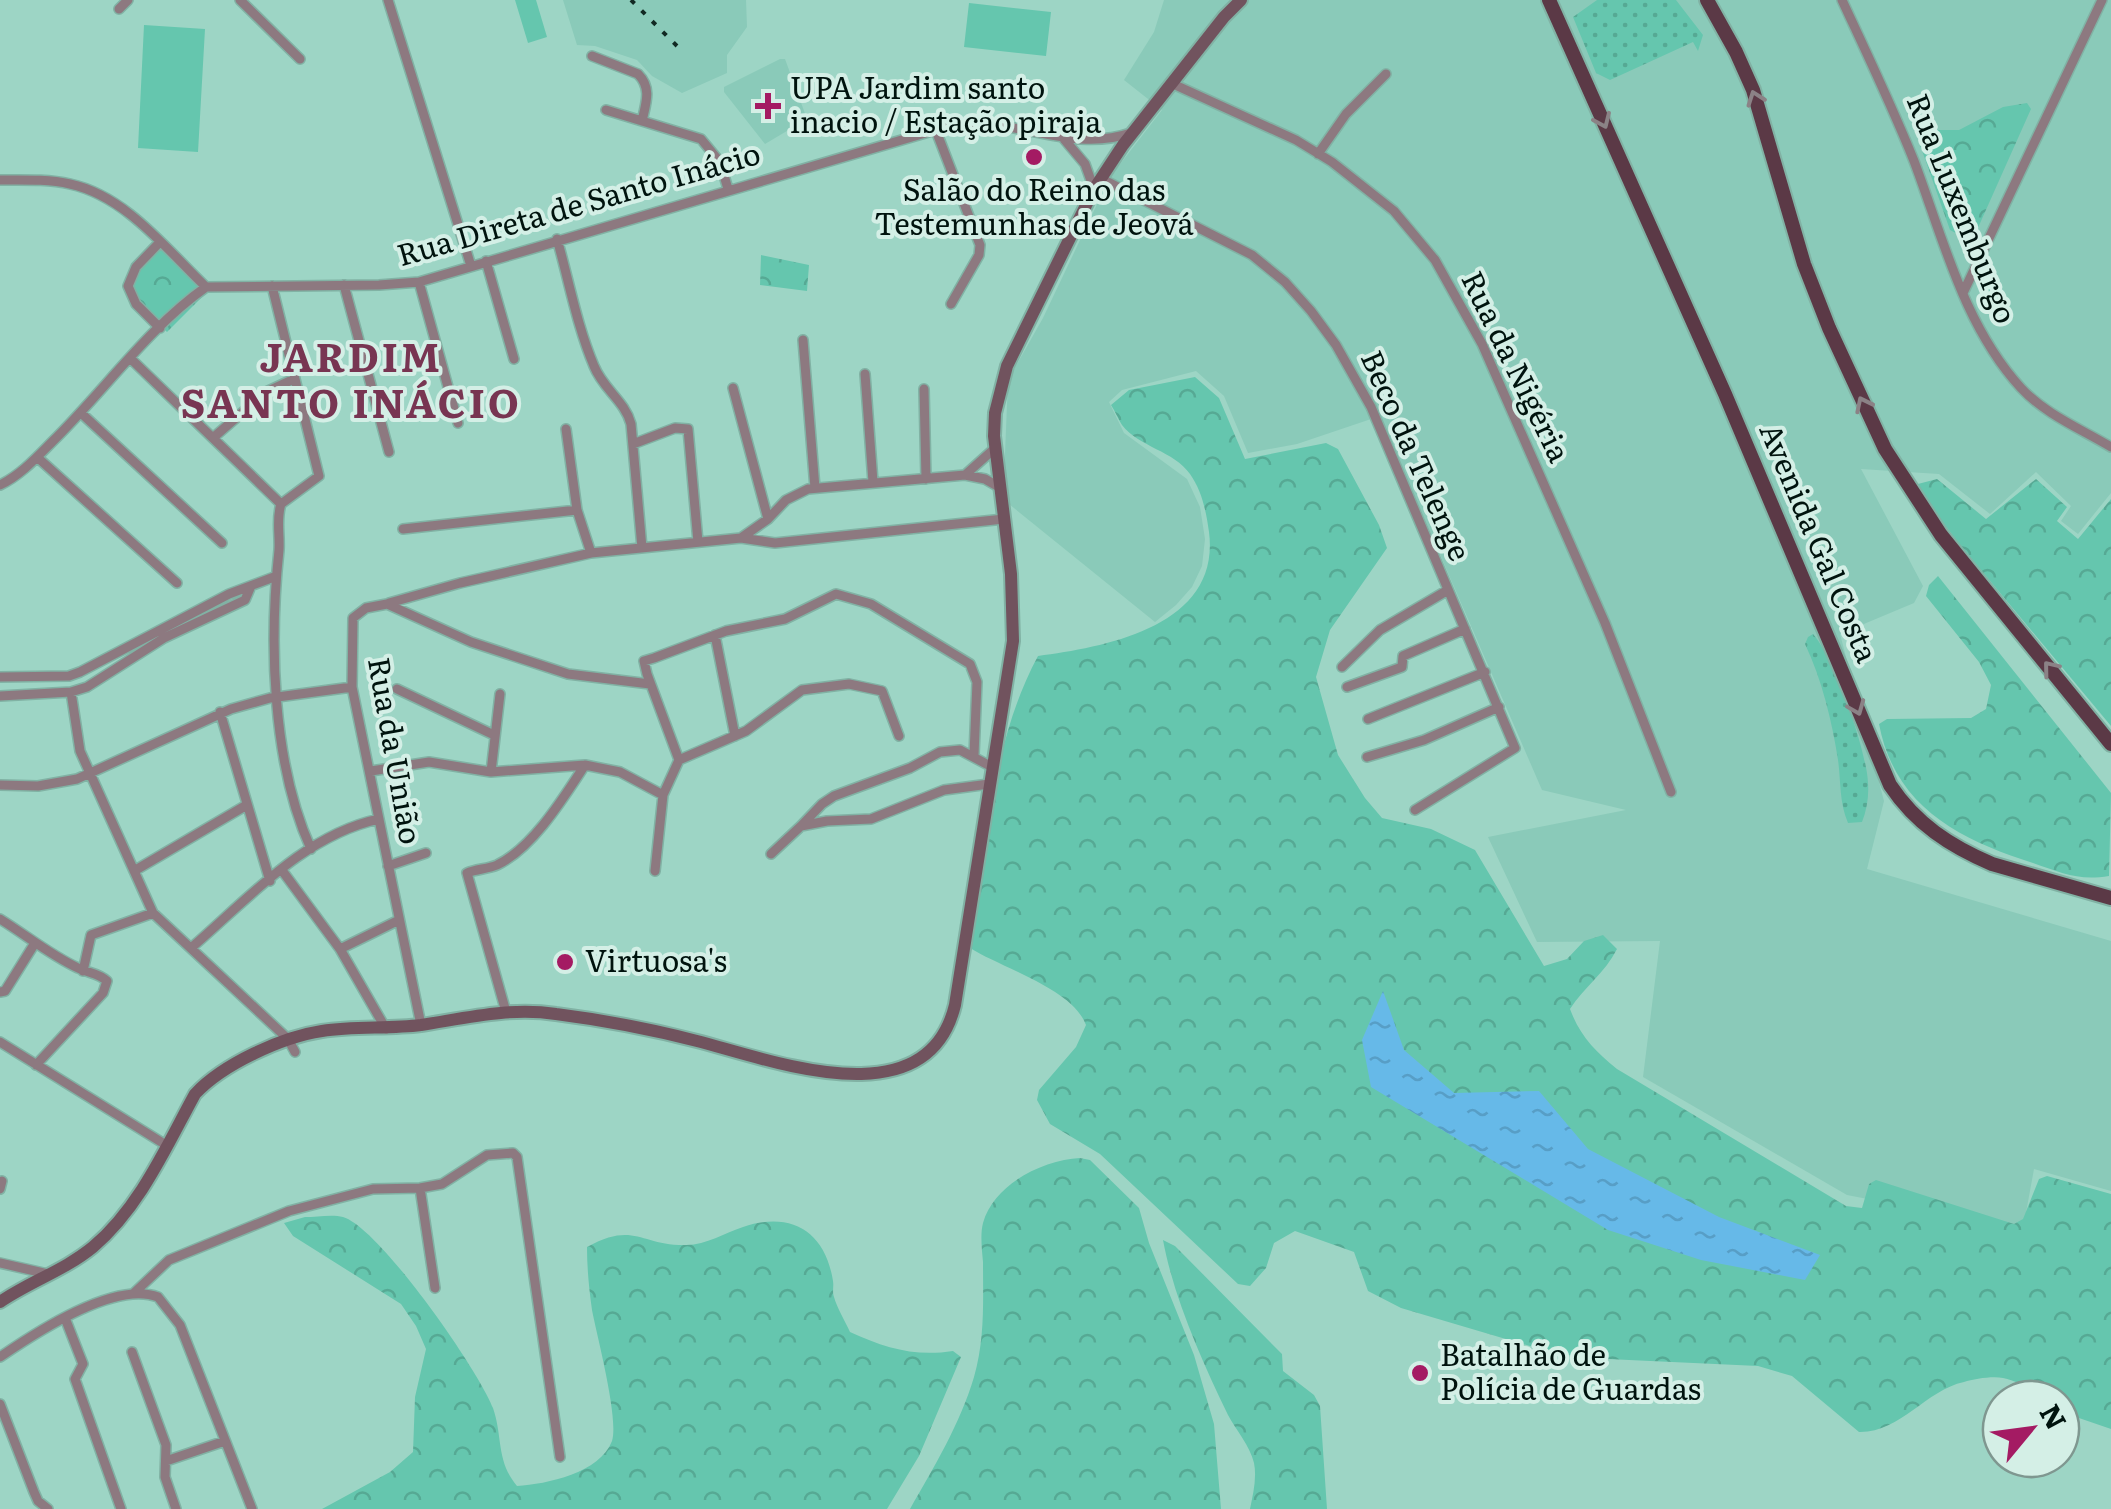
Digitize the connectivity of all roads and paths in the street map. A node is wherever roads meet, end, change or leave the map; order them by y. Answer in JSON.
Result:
{"nodes":[{"id":1,"x":128,"y":0,"type":"edge"},
{"id":2,"x":240,"y":0,"type":"edge"},
{"id":3,"x":388,"y":0,"type":"edge"},
{"id":4,"x":1241,"y":0,"type":"edge"},
{"id":5,"x":1548,"y":0,"type":"edge"},
{"id":6,"x":1556,"y":0,"type":"edge"},
{"id":7,"x":1842,"y":0,"type":"edge"},
{"id":8,"x":2102,"y":0,"type":"edge"},
{"id":9,"x":1707,"y":1,"type":"edge"},
{"id":10,"x":119,"y":9,"type":"dead end"},
{"id":11,"x":592,"y":56,"type":"dead end"},
{"id":12,"x":300,"y":59,"type":"dead end"},
{"id":13,"x":1386,"y":74,"type":"dead end"},
{"id":14,"x":1174,"y":84,"type":"junction"},
{"id":15,"x":1590,"y":90,"type":"junction"},
{"id":16,"x":606,"y":110,"type":"dead end"},
{"id":17,"x":642,"y":121,"type":"junction"},
{"id":18,"x":935,"y":128,"type":"junction"},
{"id":19,"x":1133,"y":132,"type":"junction"},
{"id":20,"x":1064,"y":138,"type":"junction"},
{"id":21,"x":1318,"y":154,"type":"junction"},
{"id":22,"x":0,"y":180,"type":"edge"},
{"id":23,"x":1097,"y":183,"type":"junction"},
{"id":24,"x":728,"y":189,"type":"junction"},
{"id":25,"x":557,"y":239,"type":"junction"},
{"id":26,"x":158,"y":242,"type":"junction"},
{"id":27,"x":486,"y":262,"type":"junction"},
{"id":28,"x":470,"y":266,"type":"junction"},
{"id":29,"x":419,"y":282,"type":"junction"},
{"id":30,"x":344,"y":285,"type":"junction"},
{"id":31,"x":272,"y":286,"type":"junction"},
{"id":32,"x":206,"y":287,"type":"junction"},
{"id":33,"x":1963,"y":292,"type":"junction"},
{"id":34,"x":951,"y":304,"type":"dead end"},
{"id":35,"x":160,"y":328,"type":"junction"},
{"id":36,"x":803,"y":340,"type":"dead end"},
{"id":37,"x":514,"y":358,"type":"dead end"},
{"id":38,"x":131,"y":360,"type":"junction"},
{"id":39,"x":865,"y":374,"type":"dead end"},
{"id":40,"x":294,"y":379,"type":"junction"},
{"id":41,"x":733,"y":388,"type":"dead end"},
{"id":42,"x":924,"y":389,"type":"dead end"},
{"id":43,"x":81,"y":413,"type":"junction"},
{"id":44,"x":458,"y":423,"type":"dead end"},
{"id":45,"x":566,"y":429,"type":"dead end"},
{"id":46,"x":214,"y":438,"type":"junction"},
{"id":47,"x":633,"y":444,"type":"junction"},
{"id":48,"x":2111,"y":447,"type":"edge"},
{"id":49,"x":994,"y":449,"type":"junction"},
{"id":50,"x":389,"y":452,"type":"dead end"},
{"id":51,"x":37,"y":457,"type":"junction"},
{"id":52,"x":965,"y":475,"type":"junction"},
{"id":53,"x":926,"y":479,"type":"junction"},
{"id":54,"x":874,"y":482,"type":"junction"},
{"id":55,"x":0,"y":484,"type":"edge"},
{"id":56,"x":815,"y":488,"type":"junction"},
{"id":57,"x":1000,"y":488,"type":"junction"},
{"id":58,"x":281,"y":504,"type":"junction"},
{"id":59,"x":577,"y":510,"type":"junction"},
{"id":60,"x":768,"y":520,"type":"junction"},
{"id":61,"x":1004,"y":520,"type":"junction"},
{"id":62,"x":402,"y":529,"type":"dead end"},
{"id":63,"x":741,"y":538,"type":"junction"},
{"id":64,"x":698,"y":542,"type":"junction"},
{"id":65,"x":222,"y":543,"type":"dead end"},
{"id":66,"x":642,"y":548,"type":"junction"},
{"id":67,"x":592,"y":554,"type":"junction"},
{"id":68,"x":274,"y":578,"type":"junction"},
{"id":69,"x":177,"y":584,"type":"dead end"},
{"id":70,"x":251,"y":586,"type":"junction"},
{"id":71,"x":1448,"y":590,"type":"junction"},
{"id":72,"x":387,"y":604,"type":"junction"},
{"id":73,"x":1465,"y":629,"type":"junction"},
{"id":74,"x":716,"y":635,"type":"junction"},
{"id":75,"x":1342,"y":666,"type":"dead end"},
{"id":76,"x":1484,"y":672,"type":"junction"},
{"id":77,"x":0,"y":677,"type":"edge"},
{"id":78,"x":650,"y":684,"type":"junction"},
{"id":79,"x":352,"y":687,"type":"junction"},
{"id":80,"x":1348,"y":687,"type":"dead end"},
{"id":81,"x":397,"y":689,"type":"dead end"},
{"id":82,"x":71,"y":692,"type":"junction"},
{"id":83,"x":500,"y":694,"type":"dead end"},
{"id":84,"x":0,"y":696,"type":"edge"},
{"id":85,"x":278,"y":697,"type":"junction"},
{"id":86,"x":1499,"y":707,"type":"junction"},
{"id":87,"x":220,"y":712,"type":"junction"},
{"id":88,"x":1368,"y":719,"type":"dead end"},
{"id":89,"x":494,"y":735,"type":"junction"},
{"id":90,"x":735,"y":736,"type":"junction"},
{"id":91,"x":900,"y":736,"type":"dead end"},
{"id":92,"x":2111,"y":744,"type":"edge"},
{"id":93,"x":974,"y":755,"type":"junction"},
{"id":94,"x":1367,"y":757,"type":"dead end"},
{"id":95,"x":679,"y":760,"type":"junction"},
{"id":96,"x":585,"y":765,"type":"junction"},
{"id":97,"x":992,"y":767,"type":"junction"},
{"id":98,"x":371,"y":771,"type":"junction"},
{"id":99,"x":490,"y":772,"type":"junction"},
{"id":100,"x":89,"y":774,"type":"junction"},
{"id":101,"x":0,"y":784,"type":"edge"},
{"id":102,"x":989,"y":784,"type":"junction"},
{"id":103,"x":1671,"y":792,"type":"dead end"},
{"id":104,"x":663,"y":795,"type":"junction"},
{"id":105,"x":245,"y":806,"type":"junction"},
{"id":106,"x":1415,"y":810,"type":"dead end"},
{"id":107,"x":378,"y":819,"type":"junction"},
{"id":108,"x":802,"y":826,"type":"junction"},
{"id":109,"x":310,"y":850,"type":"junction"},
{"id":110,"x":426,"y":853,"type":"dead end"},
{"id":111,"x":771,"y":854,"type":"dead end"},
{"id":112,"x":388,"y":866,"type":"junction"},
{"id":113,"x":281,"y":870,"type":"junction"},
{"id":114,"x":134,"y":871,"type":"junction"},
{"id":115,"x":656,"y":871,"type":"dead end"},
{"id":116,"x":270,"y":881,"type":"junction"},
{"id":117,"x":2111,"y":898,"type":"edge"},
{"id":118,"x":154,"y":913,"type":"junction"},
{"id":119,"x":0,"y":919,"type":"edge"},
{"id":120,"x":397,"y":921,"type":"junction"},
{"id":121,"x":35,"y":942,"type":"junction"},
{"id":122,"x":191,"y":948,"type":"junction"},
{"id":123,"x":340,"y":949,"type":"junction"},
{"id":124,"x":84,"y":970,"type":"junction"},
{"id":125,"x":0,"y":992,"type":"edge"},
{"id":126,"x":506,"y":1012,"type":"junction"},
{"id":127,"x":421,"y":1025,"type":"junction"},
{"id":128,"x":386,"y":1029,"type":"junction"},
{"id":129,"x":0,"y":1042,"type":"edge"},
{"id":130,"x":292,"y":1046,"type":"junction"},
{"id":131,"x":36,"y":1065,"type":"junction"},
{"id":132,"x":166,"y":1145,"type":"junction"},
{"id":133,"x":420,"y":1188,"type":"junction"},
{"id":134,"x":0,"y":1263,"type":"edge"},
{"id":135,"x":48,"y":1274,"type":"junction"},
{"id":136,"x":435,"y":1288,"type":"dead end"},
{"id":137,"x":134,"y":1293,"type":"junction"},
{"id":138,"x":0,"y":1302,"type":"edge"},
{"id":139,"x":65,"y":1318,"type":"junction"},
{"id":140,"x":132,"y":1352,"type":"dead end"},
{"id":141,"x":0,"y":1357,"type":"edge"},
{"id":142,"x":0,"y":1404,"type":"edge"},
{"id":143,"x":225,"y":1441,"type":"junction"},
{"id":144,"x":560,"y":1457,"type":"dead end"},
{"id":145,"x":166,"y":1462,"type":"junction"},
{"id":146,"x":48,"y":1509,"type":"edge"},
{"id":147,"x":121,"y":1509,"type":"edge"},
{"id":148,"x":176,"y":1509,"type":"edge"},
{"id":149,"x":252,"y":1509,"type":"edge"}],
"edges":[{"from":1,"to":10,"type":"street"},
{"from":2,"to":12,"type":"street"},
{"from":3,"to":28,"type":"street"},
{"from":4,"to":14,"type":"main road"},
{"from":5,"to":15,"type":"main road","name":"Avenida Gal Costa"},
{"from":6,"to":15,"type":"main road","name":"Avenida Gal Costa"},
{"from":7,"to":33,"type":"street","name":"Rua Luxemburgo"},
{"from":8,"to":33,"type":"street"},
{"from":92,"to":9,"type":"main road","one_way":true},
{"from":11,"to":17,"type":"street"},
{"from":13,"to":21,"type":"street"},
{"from":14,"to":19,"type":"main road"},
{"from":14,"to":21,"type":"street","name":"Rua da Nigéria"},
{"from":15,"to":117,"type":"main road","name":"Avenida Gal Costa","one_way":true},
{"from":16,"to":17,"type":"street"},
{"from":17,"to":24,"type":"street"},
{"from":18,"to":20,"type":"street","name":"Rua Direta de Santo Inácio"},
{"from":18,"to":24,"type":"street","name":"Rua Direta de Santo Inácio"},
{"from":18,"to":34,"type":"street"},
{"from":19,"to":20,"type":"street","name":"Rua Direta de Santo Inácio"},
{"from":19,"to":23,"type":"main road"},
{"from":20,"to":23,"type":"street"},
{"from":21,"to":103,"type":"street","name":"Rua da Nigéria"},
{"from":22,"to":26,"type":"street"},
{"from":23,"to":49,"type":"main road"},
{"from":23,"to":71,"type":"street","name":"Beco da Telenge"},
{"from":24,"to":25,"type":"street","name":"Rua Direta de Santo Inácio"},
{"from":25,"to":27,"type":"street","name":"Rua Direta de Santo Inácio"},
{"from":25,"to":47,"type":"street"},
{"from":26,"to":32,"type":"street"},
{"from":26,"to":35,"type":"street"},
{"from":27,"to":28,"type":"street","name":"Rua Direta de Santo Inácio"},
{"from":27,"to":37,"type":"street"},
{"from":28,"to":29,"type":"street","name":"Rua Direta de Santo Inácio"},
{"from":29,"to":30,"type":"street","name":"Rua Direta de Santo Inácio"},
{"from":29,"to":44,"type":"street"},
{"from":30,"to":31,"type":"street","name":"Rua Direta de Santo Inácio"},
{"from":30,"to":50,"type":"street"},
{"from":31,"to":32,"type":"street","name":"Rua Direta de Santo Inácio"},
{"from":31,"to":40,"type":"street"},
{"from":32,"to":35,"type":"street"},
{"from":33,"to":48,"type":"street","name":"Rua Luxemburgo"},
{"from":35,"to":38,"type":"street"},
{"from":36,"to":56,"type":"street"},
{"from":38,"to":43,"type":"street"},
{"from":38,"to":46,"type":"street"},
{"from":39,"to":54,"type":"street"},
{"from":40,"to":46,"type":"street"},
{"from":40,"to":58,"type":"street"},
{"from":41,"to":60,"type":"street"},
{"from":42,"to":53,"type":"street"},
{"from":43,"to":51,"type":"street"},
{"from":43,"to":65,"type":"street"},
{"from":45,"to":59,"type":"street"},
{"from":46,"to":58,"type":"street"},
{"from":47,"to":64,"type":"street"},
{"from":47,"to":66,"type":"street"},
{"from":49,"to":52,"type":"street"},
{"from":49,"to":57,"type":"main road"},
{"from":51,"to":55,"type":"street"},
{"from":51,"to":69,"type":"street"},
{"from":52,"to":53,"type":"street"},
{"from":52,"to":57,"type":"street"},
{"from":53,"to":54,"type":"street"},
{"from":54,"to":56,"type":"street"},
{"from":56,"to":60,"type":"street"},
{"from":57,"to":61,"type":"main road"},
{"from":58,"to":68,"type":"street"},
{"from":59,"to":62,"type":"street"},
{"from":59,"to":67,"type":"street"},
{"from":60,"to":63,"type":"street"},
{"from":61,"to":63,"type":"street"},
{"from":61,"to":97,"type":"main road"},
{"from":63,"to":64,"type":"street"},
{"from":64,"to":66,"type":"street"},
{"from":66,"to":67,"type":"street"},
{"from":67,"to":72,"type":"street"},
{"from":68,"to":70,"type":"street"},
{"from":68,"to":85,"type":"street"},
{"from":70,"to":77,"type":"street"},
{"from":70,"to":82,"type":"street"},
{"from":71,"to":73,"type":"street","name":"Beco da Telenge"},
{"from":71,"to":75,"type":"street"},
{"from":72,"to":78,"type":"street","name":"Rua da União"},
{"from":72,"to":79,"type":"street","name":"Rua da União"},
{"from":73,"to":76,"type":"street","name":"Beco da Telenge"},
{"from":73,"to":80,"type":"street"},
{"from":74,"to":78,"type":"street"},
{"from":74,"to":90,"type":"street"},
{"from":74,"to":93,"type":"street"},
{"from":76,"to":86,"type":"street","name":"Beco da Telenge"},
{"from":76,"to":88,"type":"street"},
{"from":78,"to":95,"type":"street"},
{"from":79,"to":85,"type":"street"},
{"from":79,"to":98,"type":"street","name":"Rua da União"},
{"from":81,"to":89,"type":"street"},
{"from":82,"to":84,"type":"street"},
{"from":82,"to":100,"type":"street"},
{"from":83,"to":89,"type":"street"},
{"from":85,"to":87,"type":"street"},
{"from":85,"to":109,"type":"street"},
{"from":86,"to":94,"type":"street"},
{"from":86,"to":106,"type":"street","name":"Beco da Telenge"},
{"from":87,"to":100,"type":"street"},
{"from":87,"to":105,"type":"street"},
{"from":89,"to":99,"type":"street"},
{"from":90,"to":91,"type":"street"},
{"from":90,"to":95,"type":"street"},
{"from":93,"to":97,"type":"street"},
{"from":93,"to":108,"type":"street"},
{"from":95,"to":104,"type":"street"},
{"from":96,"to":99,"type":"street"},
{"from":96,"to":104,"type":"street"},
{"from":96,"to":126,"type":"street"},
{"from":97,"to":102,"type":"main road"},
{"from":98,"to":99,"type":"street"},
{"from":98,"to":107,"type":"street","name":"Rua da União"},
{"from":100,"to":101,"type":"street"},
{"from":100,"to":114,"type":"street"},
{"from":102,"to":108,"type":"street"},
{"from":102,"to":126,"type":"main road"},
{"from":104,"to":115,"type":"street"},
{"from":105,"to":114,"type":"street"},
{"from":105,"to":116,"type":"street"},
{"from":107,"to":109,"type":"street"},
{"from":107,"to":112,"type":"street","name":"Rua da União"},
{"from":108,"to":111,"type":"street"},
{"from":109,"to":113,"type":"street"},
{"from":110,"to":112,"type":"street"},
{"from":112,"to":120,"type":"street","name":"Rua da União"},
{"from":113,"to":116,"type":"street"},
{"from":113,"to":123,"type":"street"},
{"from":114,"to":118,"type":"street"},
{"from":116,"to":122,"type":"street"},
{"from":118,"to":122,"type":"street"},
{"from":118,"to":124,"type":"street"},
{"from":119,"to":121,"type":"street"},
{"from":120,"to":123,"type":"street"},
{"from":120,"to":127,"type":"street","name":"Rua da União"},
{"from":121,"to":124,"type":"street"},
{"from":121,"to":125,"type":"street"},
{"from":122,"to":130,"type":"street"},
{"from":123,"to":128,"type":"street"},
{"from":124,"to":131,"type":"street"},
{"from":126,"to":127,"type":"main road"},
{"from":127,"to":128,"type":"main road"},
{"from":128,"to":130,"type":"main road"},
{"from":129,"to":131,"type":"street"},
{"from":130,"to":132,"type":"main road"},
{"from":131,"to":132,"type":"street"},
{"from":132,"to":135,"type":"main road"},
{"from":133,"to":136,"type":"street"},
{"from":133,"to":137,"type":"street"},
{"from":133,"to":144,"type":"street"},
{"from":134,"to":135,"type":"street"},
{"from":135,"to":138,"type":"main road"},
{"from":137,"to":139,"type":"street"},
{"from":137,"to":143,"type":"street"},
{"from":139,"to":141,"type":"street"},
{"from":139,"to":147,"type":"street"},
{"from":140,"to":145,"type":"street"},
{"from":142,"to":146,"type":"street"},
{"from":143,"to":145,"type":"street"},
{"from":143,"to":149,"type":"street"},
{"from":145,"to":148,"type":"street"}]}
